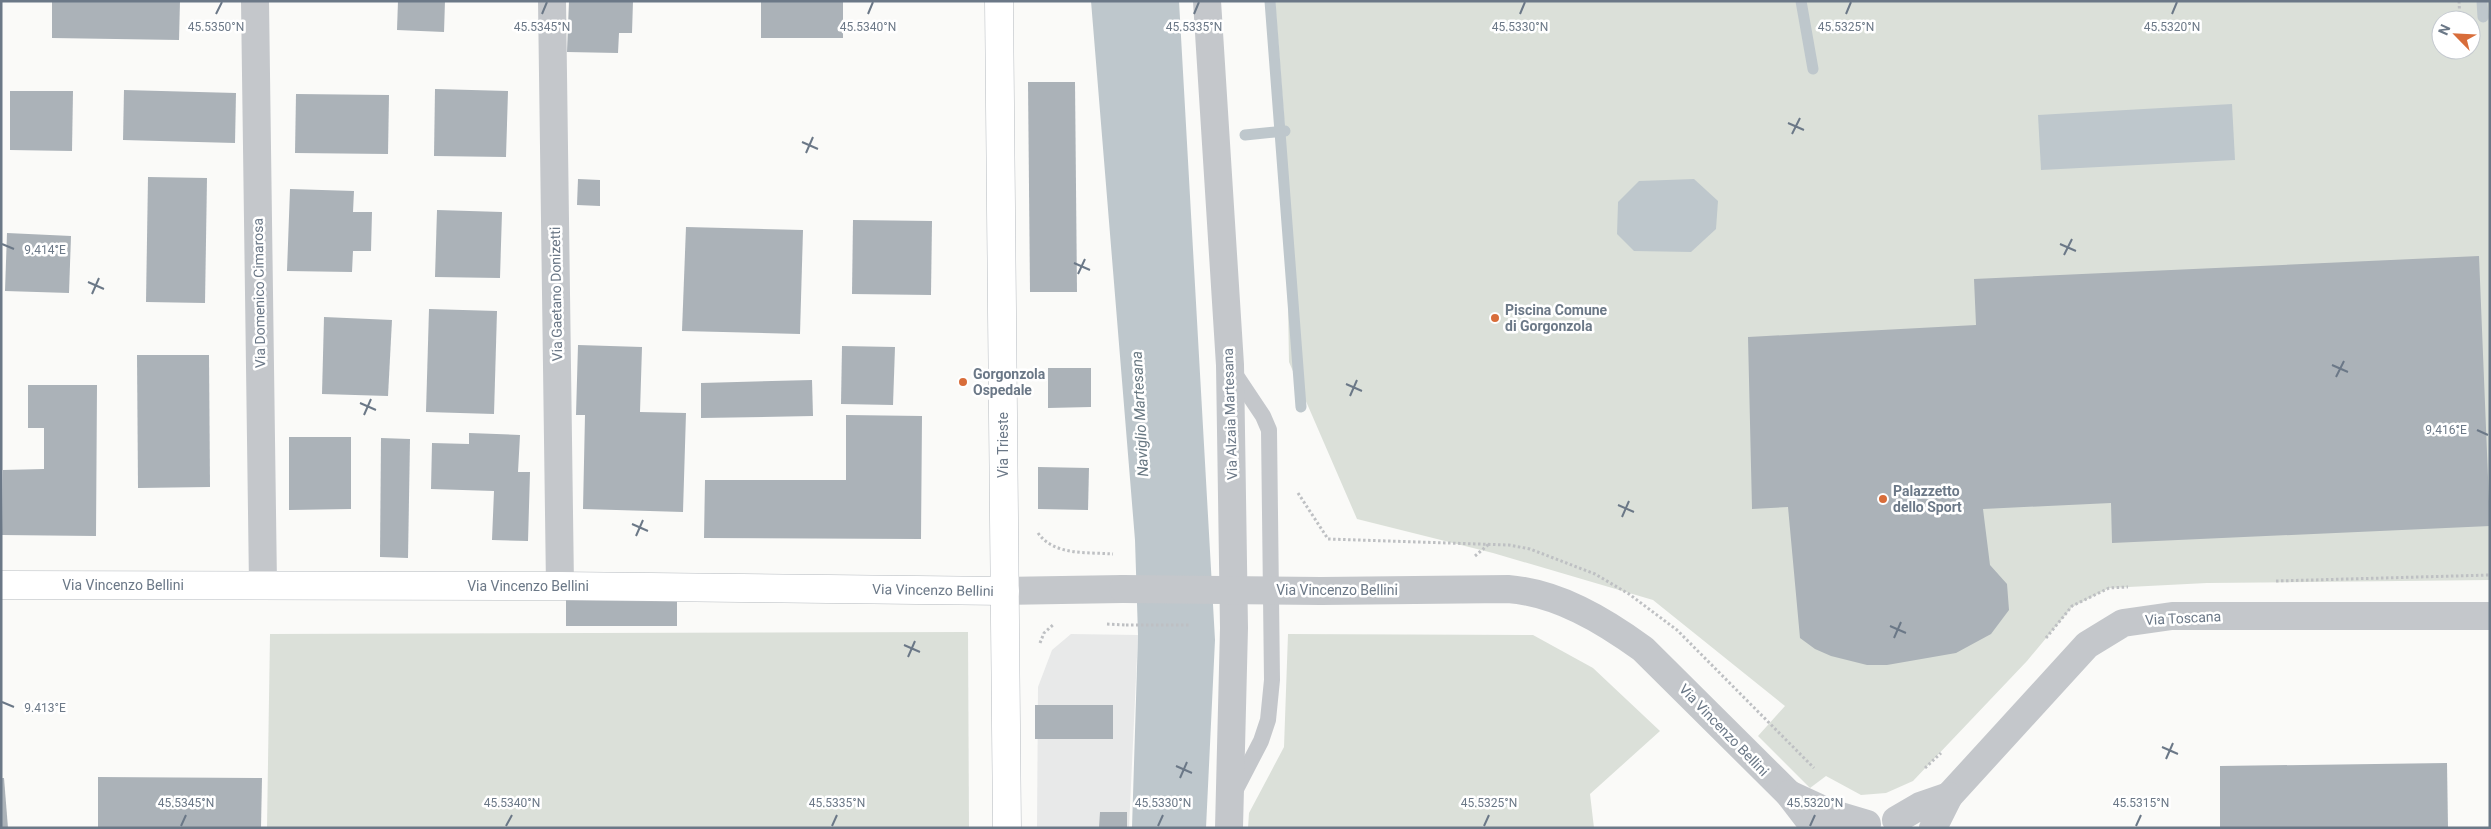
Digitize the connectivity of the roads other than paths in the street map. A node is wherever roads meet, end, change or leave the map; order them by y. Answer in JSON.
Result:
{"nodes":[{"id":1,"x":255,"y":1,"type":"edge"},
{"id":2,"x":552,"y":1,"type":"edge"},
{"id":3,"x":999,"y":1,"type":"edge"},
{"id":4,"x":1206,"y":1,"type":"edge"},
{"id":5,"x":1230,"y":365,"type":"junction"},
{"id":6,"x":1,"y":585,"type":"edge"},
{"id":7,"x":263,"y":585,"type":"junction"},
{"id":8,"x":560,"y":586,"type":"junction"},
{"id":9,"x":1005,"y":591,"type":"junction"},
{"id":10,"x":2490,"y":616,"type":"edge"},
{"id":11,"x":1789,"y":794,"type":"junction"},
{"id":12,"x":1949,"y":796,"type":"junction"},
{"id":13,"x":1229,"y":815,"type":"edge"},
{"id":14,"x":1902,"y":824,"type":"edge"},
{"id":15,"x":1865,"y":826,"type":"edge"},
{"id":16,"x":1007,"y":828,"type":"edge"},
{"id":17,"x":1815,"y":828,"type":"edge"},
{"id":18,"x":1933,"y":828,"type":"edge"}],
"edges":[{"from":1,"to":7,"type":"street","name":"Via Domenico Cimarosa"},
{"from":2,"to":8,"type":"street","name":"Via Gaetano Donizetti"},
{"from":3,"to":9,"type":"street","name":"Via Trieste"},
{"from":4,"to":5,"type":"street","name":"Via Alzaia Martesana"},
{"from":5,"to":13,"type":"street","name":"Via Alzaia Martesana"},
{"from":5,"to":13,"type":"lane"},
{"from":6,"to":7,"type":"street","name":"Via Vincenzo Bellini"},
{"from":7,"to":8,"type":"street","name":"Via Vincenzo Bellini"},
{"from":8,"to":9,"type":"street","name":"Via Vincenzo Bellini"},
{"from":9,"to":11,"type":"street","name":"Via Vincenzo Bellini","bridge":true},
{"from":9,"to":16,"type":"street","name":"Via Trieste"},
{"from":10,"to":12,"type":"street","name":"Via Toscana"},
{"from":11,"to":15,"type":"street","name":"Via Vincenzo Bellini"},
{"from":11,"to":17,"type":"street","name":"Via Vincenzo Bellini"},
{"from":12,"to":14,"type":"street","name":"Via Toscana"},
{"from":12,"to":18,"type":"street","name":"Via Toscana"},
{"from":14,"to":15,"type":"street"}]}
